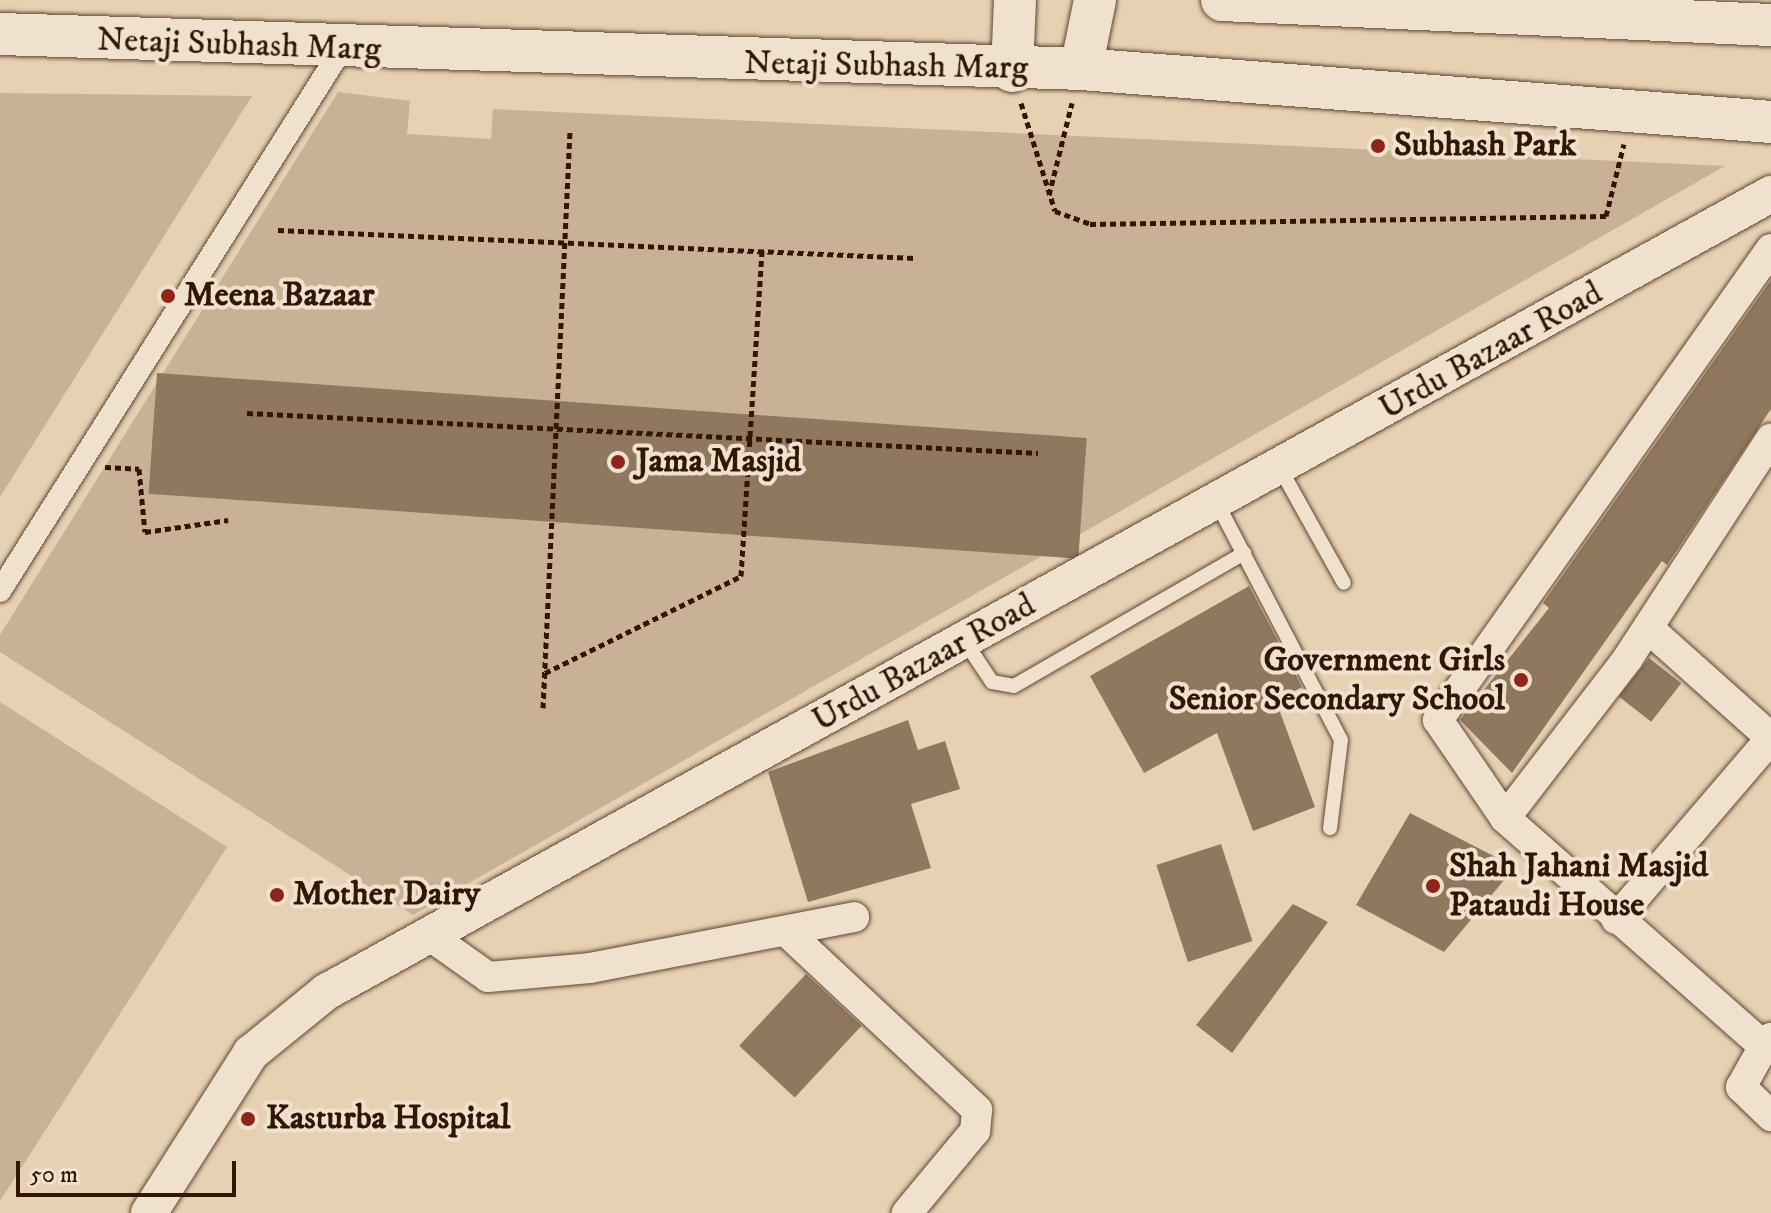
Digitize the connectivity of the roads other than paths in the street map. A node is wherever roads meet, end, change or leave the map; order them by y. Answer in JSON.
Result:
{"nodes":[{"id":1,"x":1015,"y":0,"type":"edge"},
{"id":2,"x":1095,"y":0,"type":"edge"},
{"id":3,"x":1222,"y":0,"type":"edge"},
{"id":4,"x":1771,"y":25,"type":"edge"},
{"id":5,"x":0,"y":34,"type":"edge"},
{"id":6,"x":341,"y":50,"type":"junction"},
{"id":7,"x":1081,"y":69,"type":"junction"},
{"id":8,"x":1012,"y":71,"type":"junction"},
{"id":9,"x":1771,"y":122,"type":"edge"},
{"id":10,"x":1771,"y":194,"type":"edge"},
{"id":11,"x":1771,"y":249,"type":"edge"},
{"id":12,"x":1771,"y":439,"type":"edge"},
{"id":13,"x":1281,"y":470,"type":"junction"},
{"id":14,"x":1217,"y":502,"type":"junction"},
{"id":15,"x":1244,"y":553,"type":"junction"},
{"id":16,"x":1344,"y":583,"type":"dead end"},
{"id":17,"x":0,"y":591,"type":"edge"},
{"id":18,"x":1648,"y":628,"type":"junction"},
{"id":19,"x":964,"y":640,"type":"junction"},
{"id":20,"x":1771,"y":738,"type":"edge"},
{"id":21,"x":1505,"y":818,"type":"junction"},
{"id":22,"x":1330,"y":828,"type":"dead end"},
{"id":23,"x":854,"y":917,"type":"dead end"},
{"id":24,"x":1616,"y":919,"type":"junction"},
{"id":25,"x":786,"y":931,"type":"junction"},
{"id":26,"x":433,"y":938,"type":"junction"},
{"id":27,"x":1768,"y":1042,"type":"edge"},
{"id":28,"x":1771,"y":1116,"type":"edge"},
{"id":29,"x":149,"y":1213,"type":"edge"},
{"id":30,"x":907,"y":1213,"type":"edge"}],
"edges":[{"from":1,"to":8,"type":"main road"},
{"from":2,"to":7,"type":"main road"},
{"from":3,"to":4,"type":"main road"},
{"from":5,"to":6,"type":"main road","name":"Netaji Subhash Marg"},
{"from":6,"to":8,"type":"main road","name":"Netaji Subhash Marg"},
{"from":6,"to":17,"type":"street"},
{"from":7,"to":8,"type":"main road","name":"Netaji Subhash Marg"},
{"from":7,"to":9,"type":"main road","name":"Netaji Subhash Marg"},
{"from":10,"to":13,"type":"street","name":"Urdu Bazaar Road"},
{"from":11,"to":21,"type":"street"},
{"from":12,"to":18,"type":"street"},
{"from":13,"to":14,"type":"street","name":"Urdu Bazaar Road"},
{"from":13,"to":16,"type":"lane"},
{"from":14,"to":15,"type":"lane"},
{"from":14,"to":19,"type":"street","name":"Urdu Bazaar Road"},
{"from":15,"to":19,"type":"lane"},
{"from":15,"to":22,"type":"lane"},
{"from":18,"to":20,"type":"street"},
{"from":18,"to":21,"type":"street"},
{"from":19,"to":26,"type":"street","name":"Urdu Bazaar Road"},
{"from":20,"to":24,"type":"street"},
{"from":21,"to":24,"type":"street"},
{"from":23,"to":25,"type":"street"},
{"from":24,"to":27,"type":"street"},
{"from":25,"to":26,"type":"street"},
{"from":25,"to":30,"type":"street"},
{"from":26,"to":29,"type":"street","name":"Urdu Bazaar Road"},
{"from":27,"to":28,"type":"street"}]}
